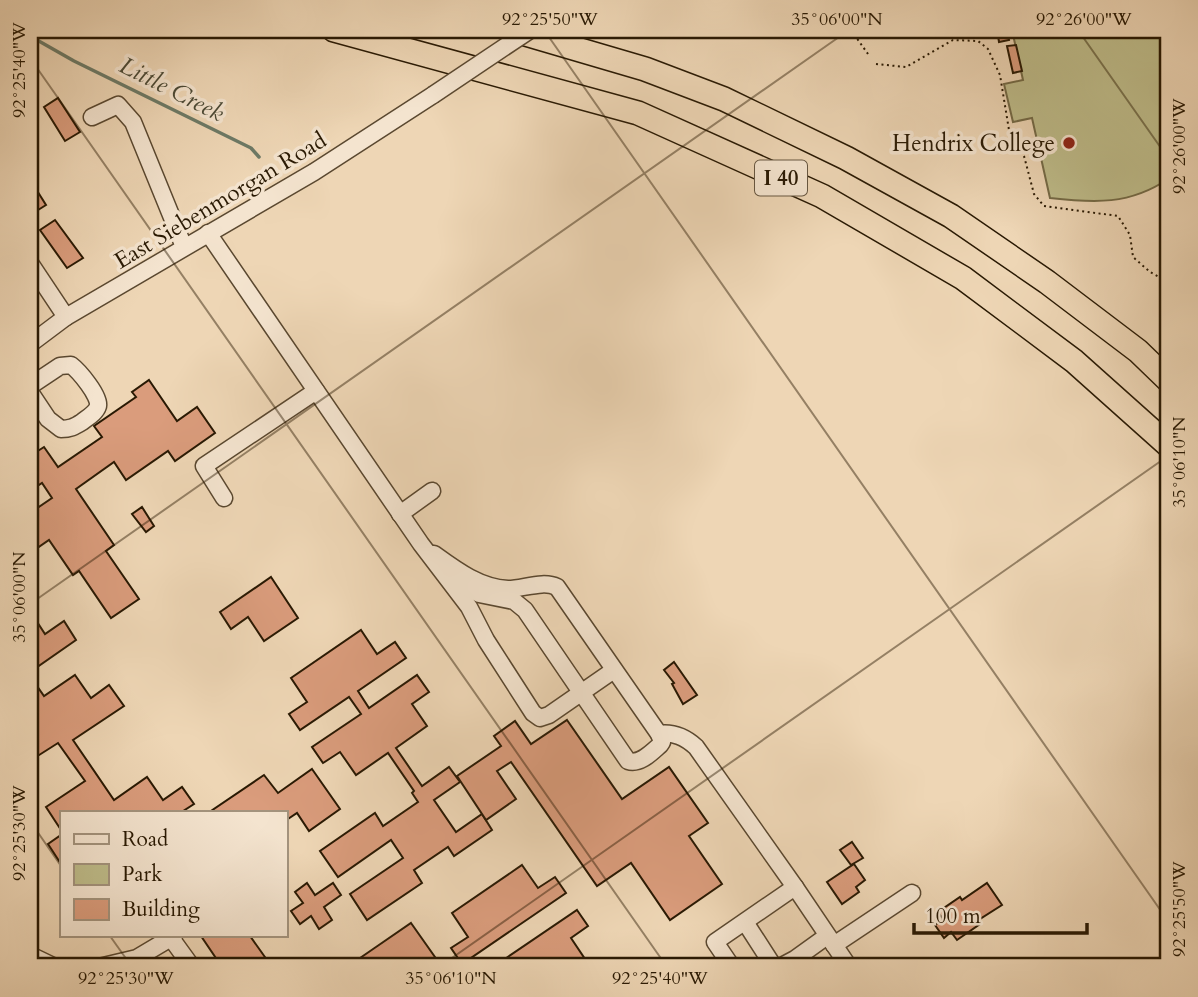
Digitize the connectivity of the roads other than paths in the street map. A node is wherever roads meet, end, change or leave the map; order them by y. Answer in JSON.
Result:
{"nodes":[{"id":1,"x":334,"y":30,"type":"edge"},
{"id":2,"x":512,"y":30,"type":"edge"},
{"id":3,"x":530,"y":30,"type":"edge"},
{"id":4,"x":92,"y":117,"type":"dead end"},
{"id":5,"x":208,"y":233,"type":"junction"},
{"id":6,"x":184,"y":247,"type":"junction"},
{"id":7,"x":30,"y":263,"type":"edge"},
{"id":8,"x":66,"y":317,"type":"junction"},
{"id":9,"x":30,"y":344,"type":"edge"},
{"id":10,"x":1168,"y":380,"type":"edge"},
{"id":11,"x":30,"y":386,"type":"edge"},
{"id":12,"x":316,"y":391,"type":"junction"},
{"id":13,"x":30,"y":392,"type":"edge"},
{"id":14,"x":1168,"y":445,"type":"edge"},
{"id":15,"x":432,"y":491,"type":"dead end"},
{"id":16,"x":224,"y":498,"type":"dead end"},
{"id":17,"x":400,"y":514,"type":"junction"},
{"id":18,"x":421,"y":544,"type":"junction"},
{"id":19,"x":446,"y":577,"type":"junction"},
{"id":20,"x":539,"y":585,"type":"junction"},
{"id":21,"x":515,"y":602,"type":"junction"},
{"id":22,"x":614,"y":670,"type":"junction"},
{"id":23,"x":581,"y":693,"type":"junction"},
{"id":24,"x":659,"y":734,"type":"junction"},
{"id":25,"x":795,"y":887,"type":"junction"},
{"id":26,"x":912,"y":893,"type":"dead end"},
{"id":27,"x":745,"y":922,"type":"junction"},
{"id":28,"x":173,"y":937,"type":"edge"},
{"id":29,"x":831,"y":941,"type":"junction"},
{"id":30,"x":30,"y":956,"type":"edge"},
{"id":31,"x":37,"y":967,"type":"edge"},
{"id":32,"x":55,"y":967,"type":"edge"},
{"id":33,"x":99,"y":967,"type":"edge"},
{"id":34,"x":192,"y":967,"type":"edge"},
{"id":35,"x":732,"y":967,"type":"edge"},
{"id":36,"x":774,"y":967,"type":"edge"},
{"id":37,"x":780,"y":967,"type":"edge"},
{"id":38,"x":849,"y":967,"type":"edge"}],
"edges":[{"from":1,"to":14,"type":"highway","number":"I 40"},
{"from":2,"to":10,"type":"highway","number":"I 40"},
{"from":3,"to":5,"type":"street","name":"East Siebenmorgan Road","bridge":true},
{"from":4,"to":6,"type":"street"},
{"from":5,"to":6,"type":"street","name":"East Siebenmorgan Road"},
{"from":5,"to":12,"type":"street"},
{"from":6,"to":8,"type":"street","name":"East Siebenmorgan Road"},
{"from":7,"to":8,"type":"street"},
{"from":8,"to":9,"type":"street","name":"East Siebenmorgan Road"},
{"from":11,"to":13,"type":"street"},
{"from":12,"to":16,"type":"street"},
{"from":12,"to":17,"type":"street"},
{"from":15,"to":17,"type":"street"},
{"from":17,"to":18,"type":"street"},
{"from":18,"to":19,"type":"street"},
{"from":18,"to":20,"type":"street"},
{"from":19,"to":21,"type":"street"},
{"from":19,"to":23,"type":"street"},
{"from":20,"to":21,"type":"street"},
{"from":20,"to":22,"type":"street"},
{"from":21,"to":23,"type":"street"},
{"from":22,"to":23,"type":"street"},
{"from":22,"to":24,"type":"street"},
{"from":23,"to":24,"type":"street"},
{"from":24,"to":25,"type":"street"},
{"from":25,"to":27,"type":"street"},
{"from":25,"to":29,"type":"street"},
{"from":26,"to":29,"type":"street"},
{"from":27,"to":35,"type":"street"},
{"from":27,"to":36,"type":"street"},
{"from":28,"to":33,"type":"street"},
{"from":28,"to":34,"type":"street"},
{"from":29,"to":37,"type":"street"},
{"from":29,"to":38,"type":"street"},
{"from":30,"to":31,"type":"street"},
{"from":30,"to":32,"type":"street"}]}
